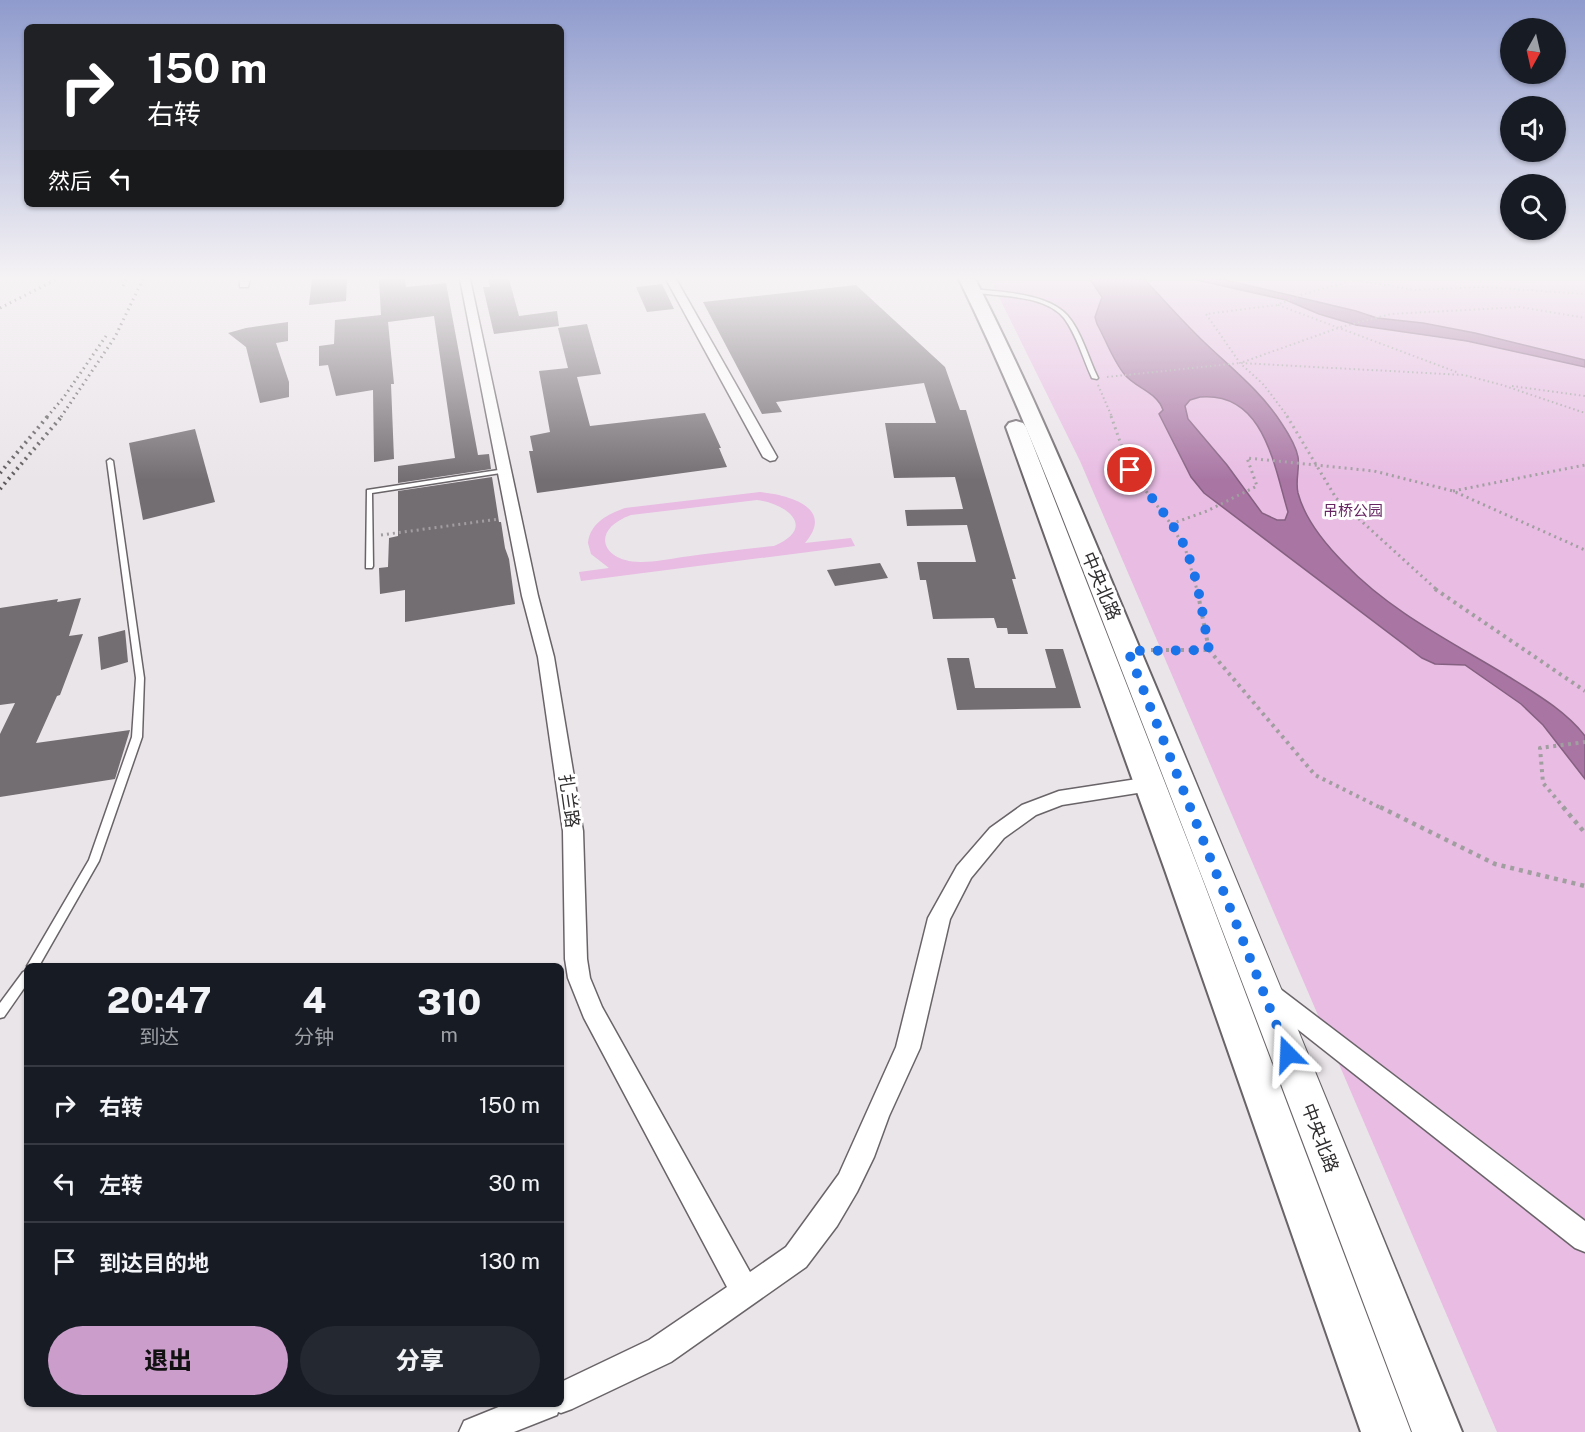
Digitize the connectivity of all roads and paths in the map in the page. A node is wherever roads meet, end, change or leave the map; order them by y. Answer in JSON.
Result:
{"nodes":[{"id":1,"x":479,"y":346,"type":"edge"},
{"id":2,"x":708,"y":346,"type":"edge"},
{"id":3,"x":987,"y":346,"type":"edge"},
{"id":4,"x":997,"y":346,"type":"edge"},
{"id":5,"x":1080,"y":346,"type":"edge"},
{"id":6,"x":1228,"y":346,"type":"edge"},
{"id":7,"x":1292,"y":346,"type":"edge"},
{"id":8,"x":1389,"y":346,"type":"edge"},
{"id":9,"x":1240,"y":363,"type":"junction"},
{"id":10,"x":1464,"y":375,"type":"junction"},
{"id":11,"x":1115,"y":376,"type":"dead end"},
{"id":12,"x":1095,"y":378,"type":"joint"},
{"id":13,"x":1502,"y":385,"type":"junction"},
{"id":14,"x":1585,"y":396,"type":"edge"},
{"id":15,"x":1585,"y":413,"type":"edge"},
{"id":16,"x":770,"y":457,"type":"dead end"},
{"id":17,"x":110,"y":461,"type":"dead end"},
{"id":18,"x":1317,"y":464,"type":"junction"},
{"id":19,"x":1585,"y":465,"type":"edge"},
{"id":20,"x":505,"y":471,"type":"junction"},
{"id":21,"x":1453,"y":491,"type":"junction"},
{"id":22,"x":514,"y":517,"type":"junction"},
{"id":23,"x":1171,"y":524,"type":"junction"},
{"id":24,"x":369,"y":537,"type":"junction"},
{"id":25,"x":1585,"y":550,"type":"edge"},
{"id":26,"x":369,"y":566,"type":"dead end"},
{"id":27,"x":1209,"y":650,"type":"junction"},
{"id":28,"x":1128,"y":651,"type":"junction"},
{"id":29,"x":1585,"y":691,"type":"edge"},
{"id":30,"x":1585,"y":742,"type":"edge"},
{"id":31,"x":1150,"y":784,"type":"junction"},
{"id":32,"x":1585,"y":833,"type":"edge"},
{"id":33,"x":1585,"y":886,"type":"edge"},
{"id":34,"x":35,"y":963,"type":"edge"},
{"id":35,"x":24,"y":979,"type":"edge"},
{"id":36,"x":1262,"y":987,"type":"junction"},
{"id":37,"x":0,"y":1013,"type":"edge"},
{"id":38,"x":1585,"y":1238,"type":"edge"},
{"id":39,"x":745,"y":1292,"type":"junction"},
{"id":40,"x":564,"y":1397,"type":"edge"},
{"id":41,"x":538,"y":1407,"type":"edge"},
{"id":42,"x":475,"y":1432,"type":"edge"},
{"id":43,"x":1386,"y":1432,"type":"edge"},
{"id":44,"x":1437,"y":1432,"type":"edge"}],
"edges":[{"from":1,"to":20,"type":"street","name":"扎兰路"},
{"from":2,"to":16,"type":"street"},
{"from":3,"to":31,"type":"main road","name":"中央北路"},
{"from":4,"to":28,"type":"main road","name":"中央北路"},
{"from":5,"to":12,"type":"lane"},
{"from":6,"to":9,"type":"path"},
{"from":7,"to":9,"type":"path"},
{"from":8,"to":10,"type":"path"},
{"from":9,"to":10,"type":"path"},
{"from":9,"to":11,"type":"path"},
{"from":9,"to":18,"type":"path"},
{"from":10,"to":13,"type":"path"},
{"from":12,"to":23,"type":"path"},
{"from":13,"to":14,"type":"path"},
{"from":13,"to":15,"type":"path"},
{"from":17,"to":34,"type":"lane"},
{"from":18,"to":21,"type":"path"},
{"from":18,"to":23,"type":"path"},
{"from":18,"to":29,"type":"path"},
{"from":19,"to":21,"type":"path"},
{"from":20,"to":22,"type":"street","name":"扎兰路"},
{"from":20,"to":24,"type":"lane"},
{"from":21,"to":25,"type":"path"},
{"from":22,"to":24,"type":"path"},
{"from":22,"to":39,"type":"street","name":"扎兰路"},
{"from":23,"to":27,"type":"path"},
{"from":24,"to":26,"type":"lane"},
{"from":27,"to":28,"type":"path"},
{"from":27,"to":33,"type":"path"},
{"from":28,"to":36,"type":"main road","name":"中央北路"},
{"from":30,"to":32,"type":"path"},
{"from":31,"to":39,"type":"street"},
{"from":31,"to":43,"type":"main road","name":"中央北路"},
{"from":35,"to":37,"type":"lane"},
{"from":36,"to":38,"type":"street"},
{"from":36,"to":44,"type":"main road","name":"中央北路"},
{"from":39,"to":40,"type":"street"},
{"from":41,"to":42,"type":"street"}]}
